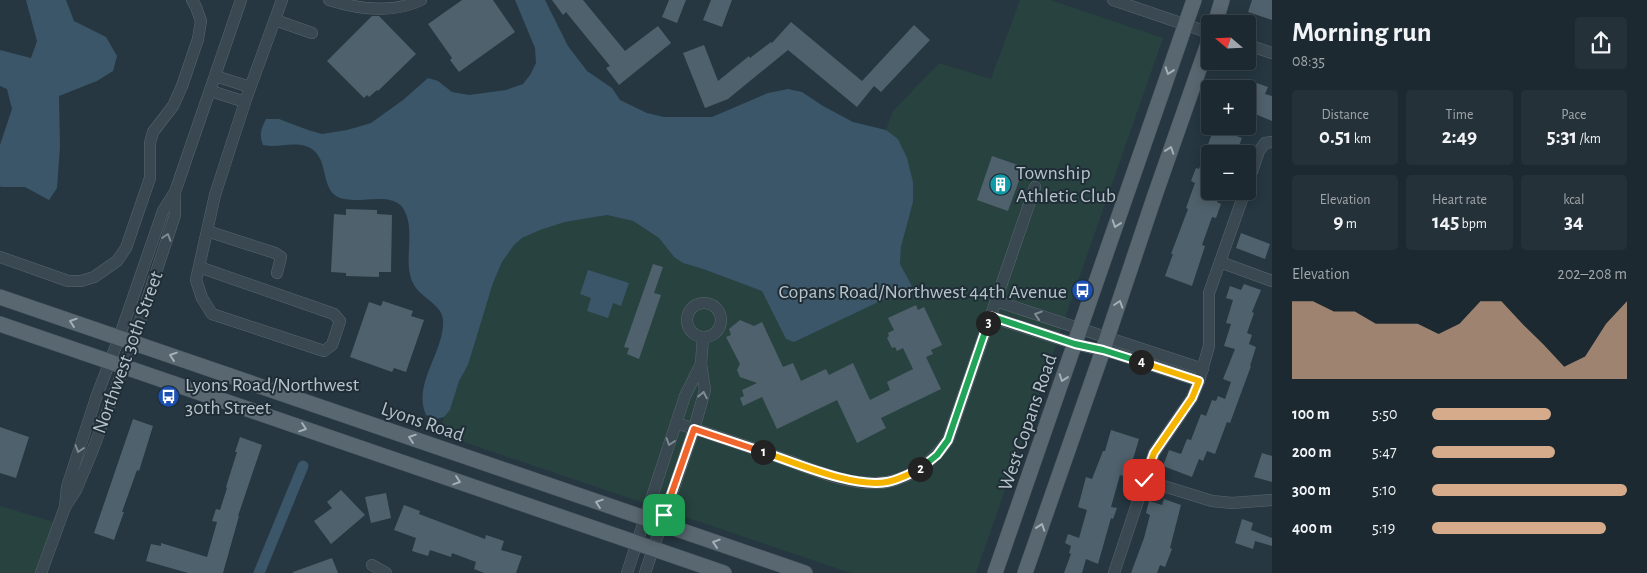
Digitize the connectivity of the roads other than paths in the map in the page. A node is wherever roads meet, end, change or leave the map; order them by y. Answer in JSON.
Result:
{"nodes":[{"id":1,"x":192,"y":0,"type":"edge"},
{"id":2,"x":241,"y":0,"type":"edge"},
{"id":3,"x":282,"y":0,"type":"edge"},
{"id":4,"x":329,"y":0,"type":"edge"},
{"id":5,"x":421,"y":0,"type":"edge"},
{"id":6,"x":1113,"y":0,"type":"edge"},
{"id":7,"x":1194,"y":0,"type":"edge"},
{"id":8,"x":1222,"y":0,"type":"edge"},
{"id":9,"x":1218,"y":15,"type":"edge"},
{"id":10,"x":275,"y":20,"type":"junction"},
{"id":11,"x":1185,"y":25,"type":"junction"},
{"id":12,"x":1201,"y":30,"type":"edge"},
{"id":13,"x":312,"y":33,"type":"dead end"},
{"id":14,"x":1256,"y":48,"type":"edge"},
{"id":15,"x":1272,"y":53,"type":"edge"},
{"id":16,"x":1201,"y":64,"type":"edge"},
{"id":17,"x":215,"y":76,"type":"junction"},
{"id":18,"x":250,"y":88,"type":"junction"},
{"id":19,"x":211,"y":91,"type":"junction"},
{"id":20,"x":245,"y":102,"type":"junction"},
{"id":21,"x":1272,"y":142,"type":"edge"},
{"id":22,"x":1256,"y":157,"type":"edge"},
{"id":23,"x":1035,"y":187,"type":"dead end"},
{"id":24,"x":1242,"y":200,"type":"edge"},
{"id":25,"x":207,"y":231,"type":"junction"},
{"id":26,"x":0,"y":258,"type":"edge"},
{"id":27,"x":1220,"y":262,"type":"junction"},
{"id":28,"x":199,"y":267,"type":"junction"},
{"id":29,"x":277,"y":273,"type":"dead end"},
{"id":30,"x":1272,"y":281,"type":"edge"},
{"id":31,"x":0,"y":297,"type":"edge"},
{"id":32,"x":996,"y":301,"type":"junction"},
{"id":33,"x":990,"y":316,"type":"junction"},
{"id":34,"x":0,"y":324,"type":"edge"},
{"id":35,"x":1081,"y":329,"type":"junction"},
{"id":36,"x":703,"y":338,"type":"dead end"},
{"id":37,"x":126,"y":340,"type":"junction"},
{"id":38,"x":1075,"y":344,"type":"junction"},
{"id":39,"x":1106,"y":344,"type":"junction"},
{"id":40,"x":110,"y":362,"type":"junction"},
{"id":41,"x":701,"y":364,"type":"junction"},
{"id":42,"x":124,"y":367,"type":"junction"},
{"id":43,"x":1203,"y":368,"type":"junction"},
{"id":44,"x":1199,"y":381,"type":"junction"},
{"id":45,"x":676,"y":423,"type":"junction"},
{"id":46,"x":694,"y":429,"type":"junction"},
{"id":47,"x":1144,"y":480,"type":"junction"},
{"id":48,"x":1272,"y":500,"type":"edge"},
{"id":49,"x":65,"y":507,"type":"junction"},
{"id":50,"x":645,"y":520,"type":"junction"},
{"id":51,"x":661,"y":525,"type":"junction"},
{"id":52,"x":637,"y":543,"type":"junction"},
{"id":53,"x":653,"y":548,"type":"junction"},
{"id":54,"x":372,"y":565,"type":"dead end"},
{"id":55,"x":42,"y":573,"type":"edge"},
{"id":56,"x":386,"y":573,"type":"edge"},
{"id":57,"x":628,"y":573,"type":"edge"},
{"id":58,"x":645,"y":573,"type":"edge"},
{"id":59,"x":724,"y":573,"type":"edge"},
{"id":60,"x":805,"y":573,"type":"edge"},
{"id":61,"x":995,"y":573,"type":"edge"},
{"id":62,"x":1025,"y":573,"type":"edge"},
{"id":63,"x":1114,"y":573,"type":"edge"}],
"edges":[{"from":1,"to":26,"type":"street"},
{"from":2,"to":17,"type":"street","name":"Northwest 30th Street"},
{"from":3,"to":10,"type":"street"},
{"from":4,"to":5,"type":"street"},
{"from":6,"to":11,"type":"street"},
{"from":7,"to":11,"type":"main road","name":"West Copans Road"},
{"from":8,"to":9,"type":"main road"},
{"from":10,"to":13,"type":"street"},
{"from":10,"to":18,"type":"street"},
{"from":11,"to":12,"type":"street"},
{"from":11,"to":35,"type":"main road","name":"West Copans Road","one_way":true},
{"from":14,"to":15,"type":"street"},
{"from":39,"to":16,"type":"main road","one_way":true},
{"from":17,"to":18,"type":"street"},
{"from":17,"to":19,"type":"street","name":"Northwest 30th Street"},
{"from":18,"to":20,"type":"street"},
{"from":19,"to":20,"type":"street"},
{"from":19,"to":37,"type":"street","name":"Northwest 30th Street"},
{"from":20,"to":25,"type":"street"},
{"from":21,"to":22,"type":"street"},
{"from":23,"to":32,"type":"street"},
{"from":24,"to":27,"type":"street"},
{"from":25,"to":28,"type":"street"},
{"from":25,"to":29,"type":"street"},
{"from":27,"to":30,"type":"street"},
{"from":27,"to":43,"type":"street"},
{"from":28,"to":28,"type":"street"},
{"from":37,"to":31,"type":"main road","name":"Lyons Road","one_way":true},
{"from":32,"to":33,"type":"street"},
{"from":35,"to":32,"type":"street","one_way":true},
{"from":33,"to":38,"type":"street"},
{"from":33,"to":46,"type":"street"},
{"from":34,"to":40,"type":"main road"},
{"from":35,"to":38,"type":"main road","name":"West Copans Road"},
{"from":35,"to":39,"type":"street"},
{"from":36,"to":41,"type":"street"},
{"from":37,"to":40,"type":"street","name":"Northwest 30th Street"},
{"from":37,"to":42,"type":"street","name":"Northwest 30th Street"},
{"from":50,"to":37,"type":"main road","name":"Lyons Road","one_way":true},
{"from":38,"to":39,"type":"street"},
{"from":38,"to":61,"type":"main road","name":"West Copans Road","one_way":true},
{"from":39,"to":43,"type":"street"},
{"from":39,"to":44,"type":"street"},
{"from":62,"to":39,"type":"main road","one_way":true},
{"from":40,"to":42,"type":"main road"},
{"from":40,"to":49,"type":"street","name":"Northwest 30th Street","one_way":true},
{"from":41,"to":45,"type":"street"},
{"from":46,"to":41,"type":"street","one_way":true},
{"from":42,"to":49,"type":"street","name":"Northwest 30th Street"},
{"from":42,"to":52,"type":"main road","one_way":true},
{"from":43,"to":44,"type":"street"},
{"from":44,"to":47,"type":"street"},
{"from":45,"to":46,"type":"street"},
{"from":45,"to":50,"type":"street","one_way":true},
{"from":46,"to":51,"type":"street"},
{"from":47,"to":48,"type":"street"},
{"from":47,"to":63,"type":"street"},
{"from":49,"to":55,"type":"street","name":"Northwest 30th Street"},
{"from":50,"to":51,"type":"main road","name":"Lyons Road"},
{"from":50,"to":52,"type":"street"},
{"from":51,"to":53,"type":"street"},
{"from":60,"to":51,"type":"main road","name":"Lyons Road","one_way":true},
{"from":52,"to":53,"type":"main road"},
{"from":52,"to":57,"type":"street"},
{"from":53,"to":58,"type":"street"},
{"from":53,"to":59,"type":"main road"},
{"from":54,"to":56,"type":"street"}]}
